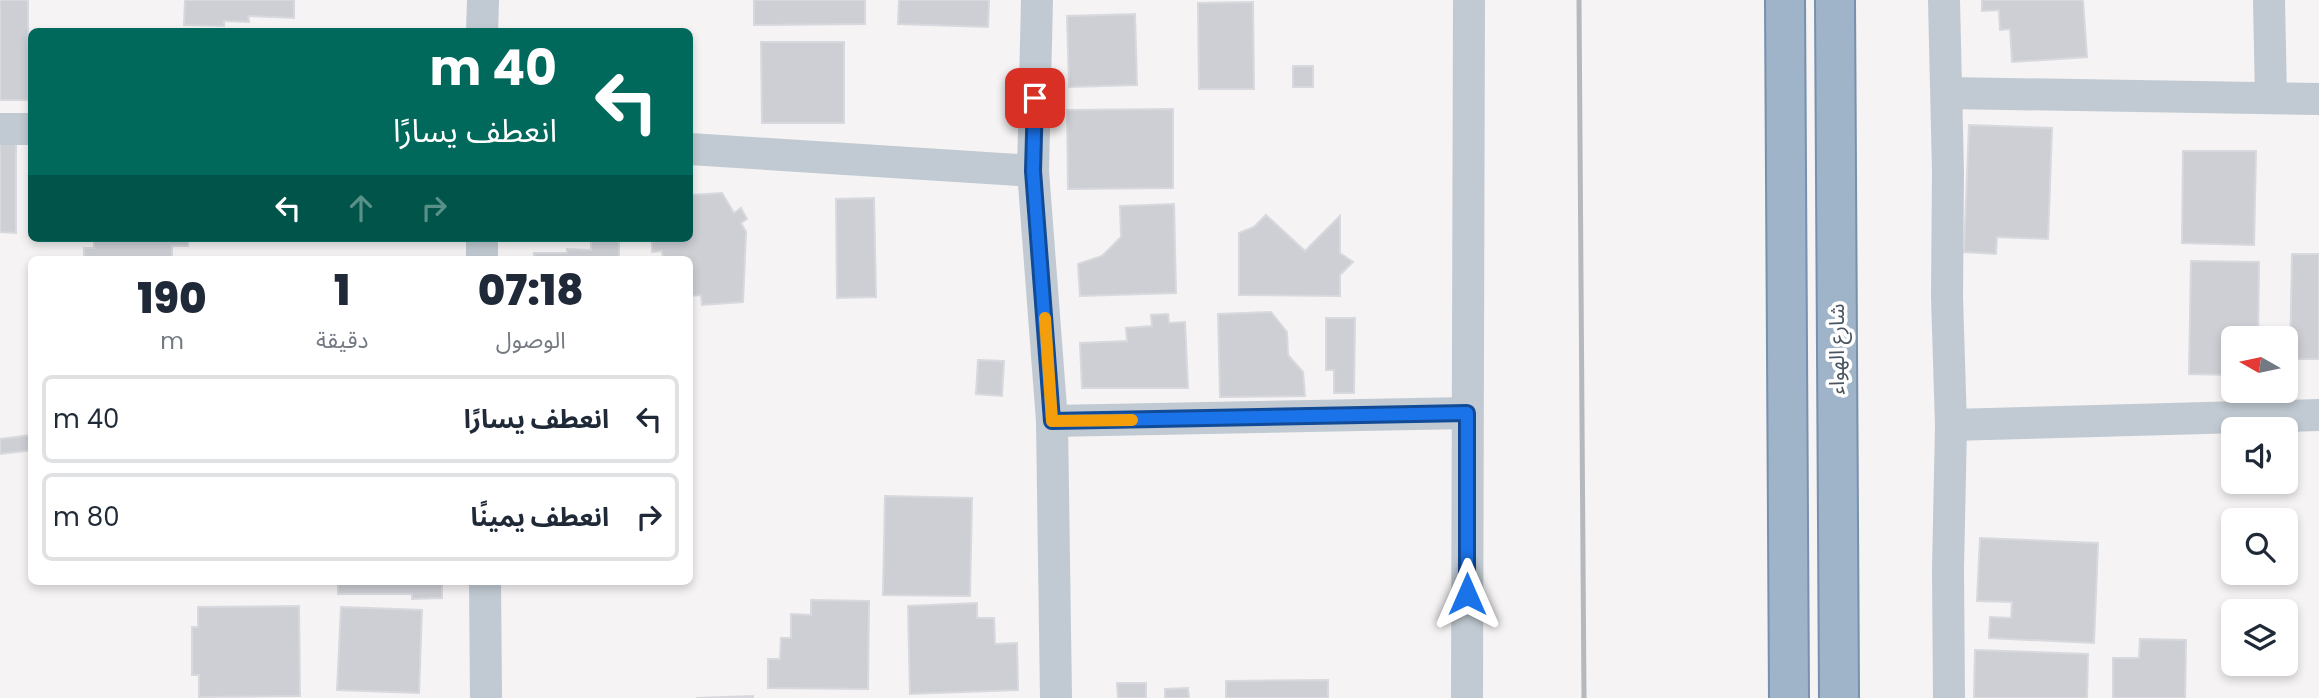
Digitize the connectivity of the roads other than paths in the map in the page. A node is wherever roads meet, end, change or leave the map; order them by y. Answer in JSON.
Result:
{"nodes":[{"id":1,"x":483,"y":0,"type":"edge"},
{"id":2,"x":1037,"y":0,"type":"edge"},
{"id":3,"x":1469,"y":0,"type":"edge"},
{"id":4,"x":1785,"y":0,"type":"edge"},
{"id":5,"x":1835,"y":0,"type":"edge"},
{"id":6,"x":1944,"y":0,"type":"edge"},
{"id":7,"x":2269,"y":0,"type":"edge"},
{"id":8,"x":482,"y":28,"type":"edge"},
{"id":9,"x":1947,"y":93,"type":"junction"},
{"id":10,"x":2271,"y":98,"type":"junction"},
{"id":11,"x":2319,"y":99,"type":"edge"},
{"id":12,"x":0,"y":129,"type":"edge"},
{"id":13,"x":28,"y":129,"type":"edge"},
{"id":14,"x":693,"y":149,"type":"edge"},
{"id":15,"x":1033,"y":171,"type":"junction"},
{"id":16,"x":1467,"y":413,"type":"junction"},
{"id":17,"x":2319,"y":415,"type":"edge"},
{"id":18,"x":1052,"y":421,"type":"junction"},
{"id":19,"x":1951,"y":425,"type":"junction"},
{"id":20,"x":485,"y":585,"type":"edge"},
{"id":21,"x":486,"y":698,"type":"edge"},
{"id":22,"x":1056,"y":698,"type":"edge"},
{"id":23,"x":1467,"y":698,"type":"edge"},
{"id":24,"x":1789,"y":698,"type":"edge"},
{"id":25,"x":1839,"y":698,"type":"edge"},
{"id":26,"x":1950,"y":698,"type":"edge"}],
"edges":[{"from":1,"to":8,"type":"street"},
{"from":2,"to":15,"type":"street"},
{"from":3,"to":16,"type":"street"},
{"from":4,"to":24,"type":"highway"},
{"from":5,"to":25,"type":"highway","name":"شارع الهواء"},
{"from":6,"to":9,"type":"street"},
{"from":7,"to":10,"type":"street"},
{"from":9,"to":10,"type":"street"},
{"from":9,"to":19,"type":"street"},
{"from":10,"to":11,"type":"street"},
{"from":12,"to":13,"type":"street"},
{"from":14,"to":15,"type":"street"},
{"from":15,"to":18,"type":"street"},
{"from":16,"to":18,"type":"street"},
{"from":16,"to":23,"type":"street"},
{"from":17,"to":19,"type":"street"},
{"from":18,"to":22,"type":"street"},
{"from":19,"to":26,"type":"street"},
{"from":20,"to":21,"type":"street"}]}
